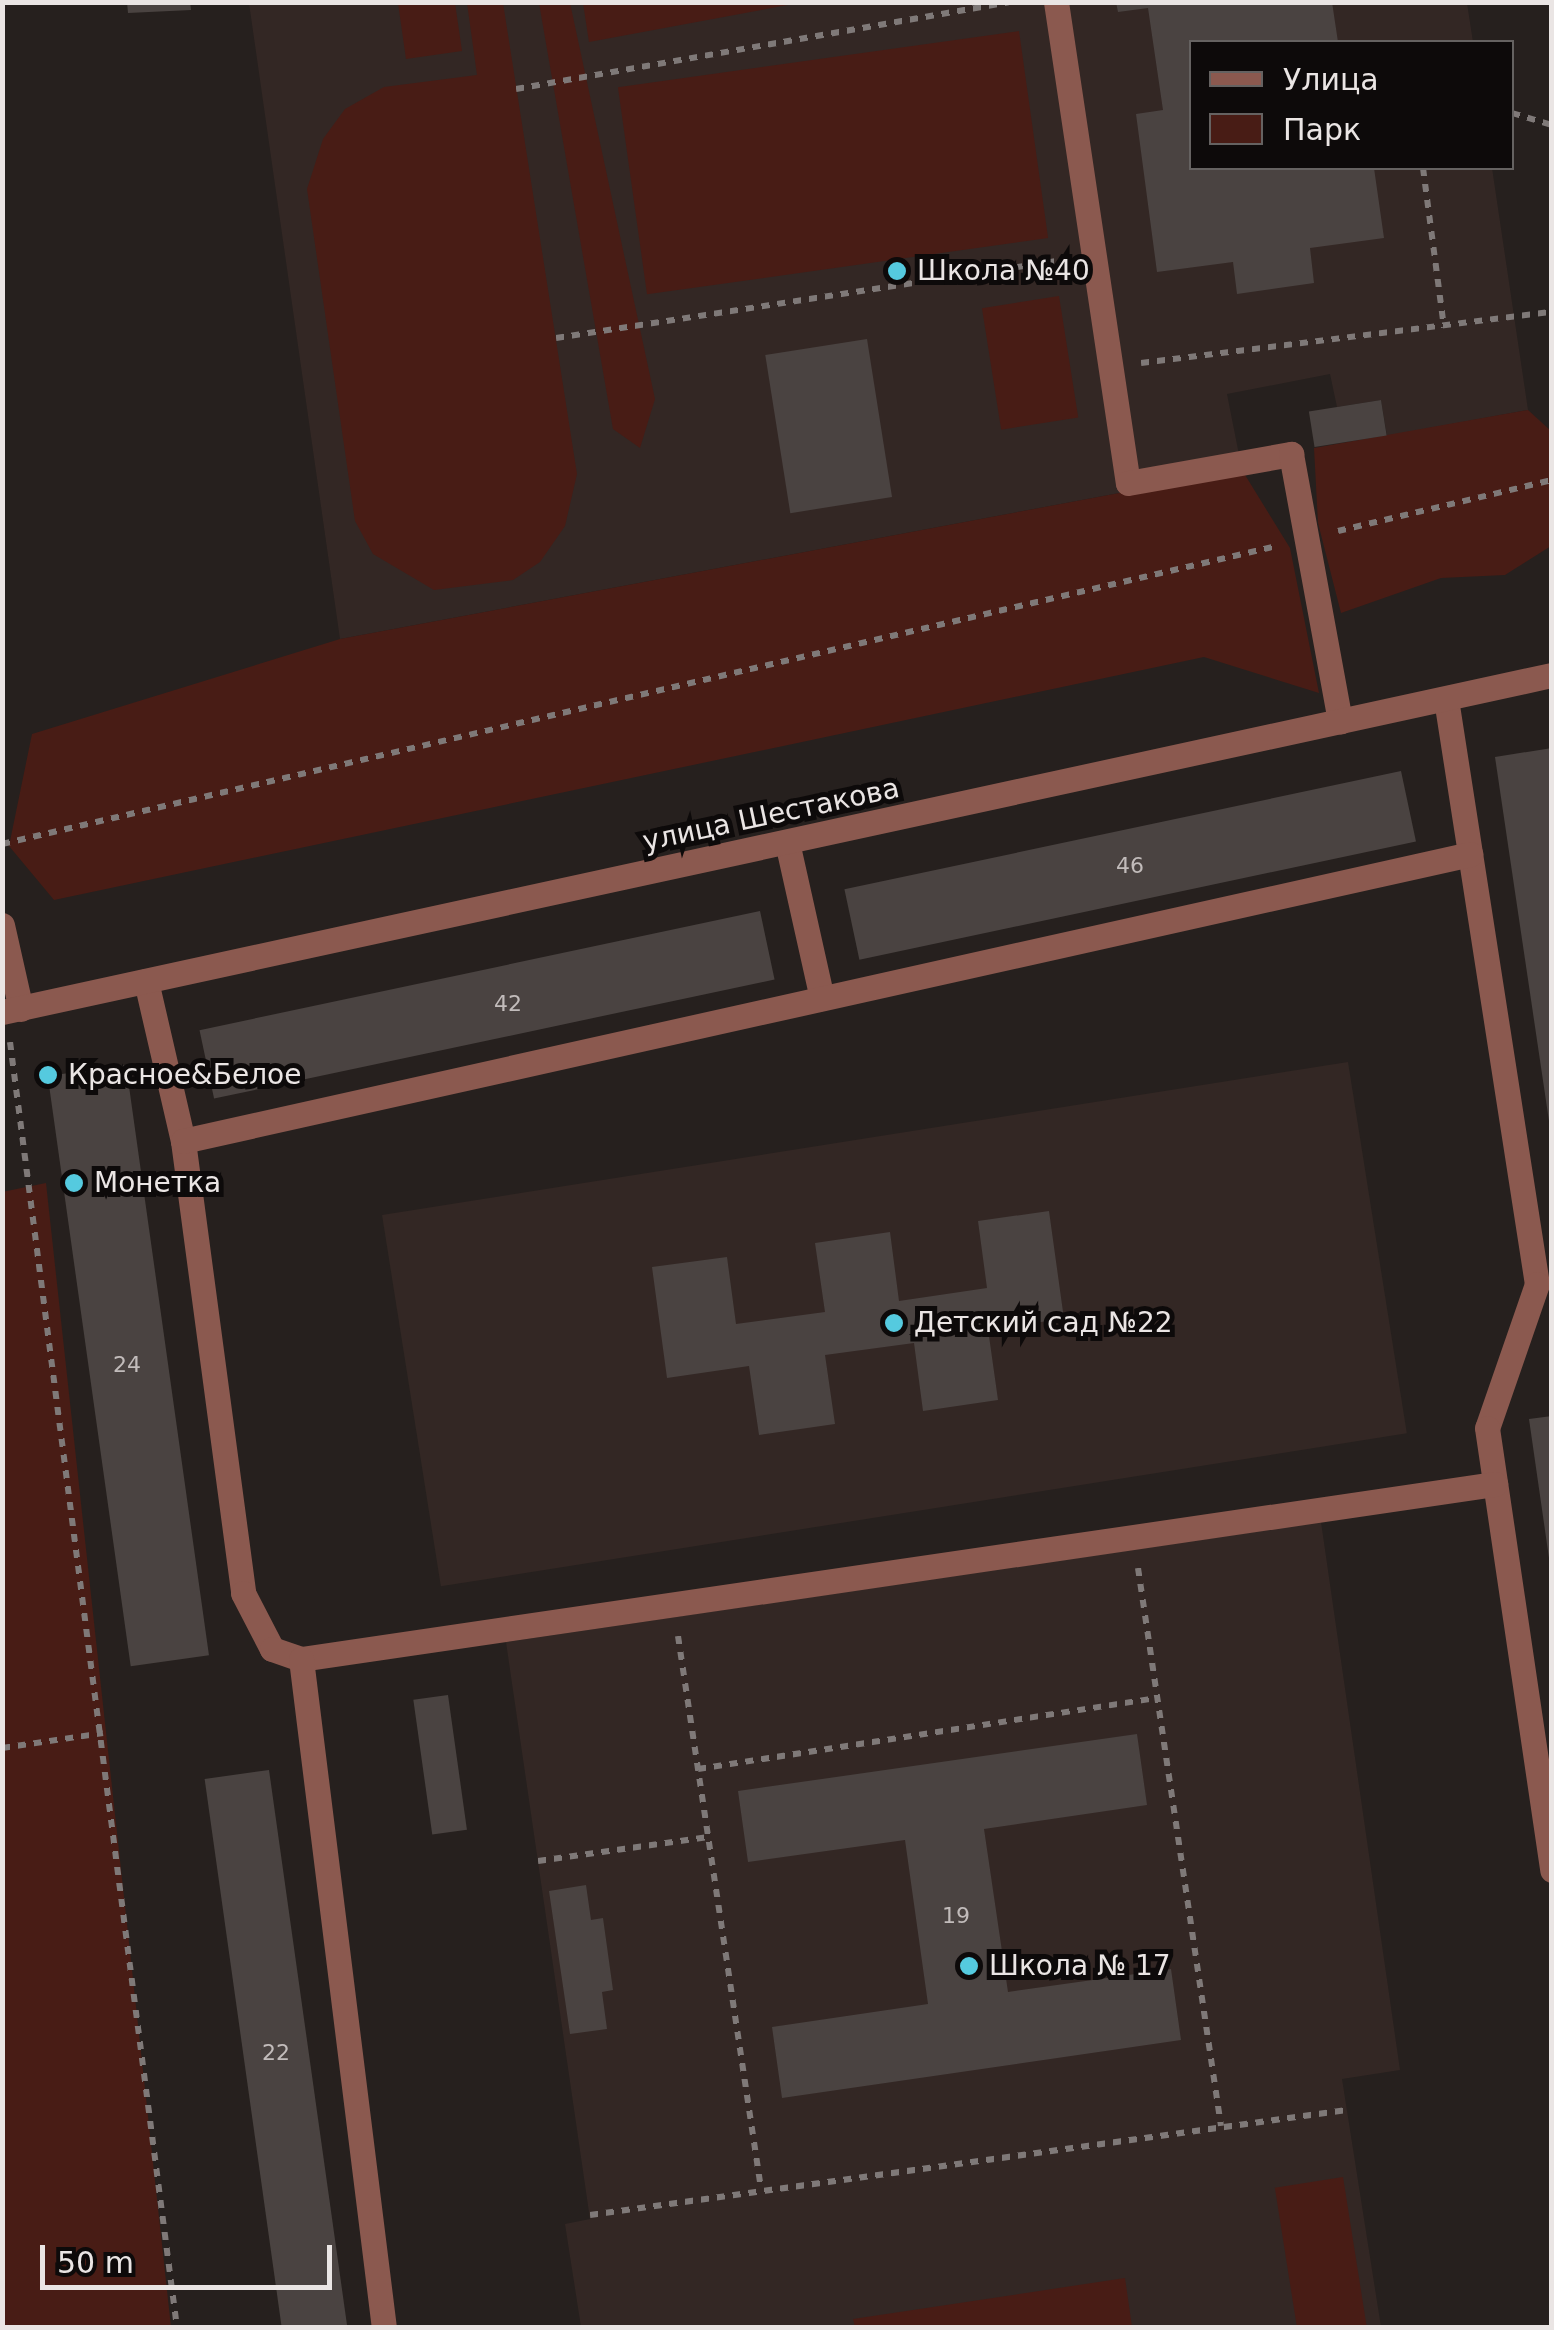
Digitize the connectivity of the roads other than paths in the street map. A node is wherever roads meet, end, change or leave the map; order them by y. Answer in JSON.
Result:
{"nodes":[{"id":1,"x":1056,"y":2,"type":"edge"},
{"id":2,"x":1552,"y":676,"type":"edge"},
{"id":3,"x":1446,"y":699,"type":"junction"},
{"id":4,"x":1340,"y":722,"type":"junction"},
{"id":5,"x":787,"y":842,"type":"junction"},
{"id":6,"x":1470,"y":854,"type":"junction"},
{"id":7,"x":2,"y":925,"type":"edge"},
{"id":8,"x":146,"y":981,"type":"junction"},
{"id":9,"x":822,"y":998,"type":"junction"},
{"id":10,"x":10,"y":1011,"type":"edge"},
{"id":11,"x":183,"y":1141,"type":"junction"},
{"id":12,"x":1495,"y":1484,"type":"junction"},
{"id":13,"x":301,"y":1660,"type":"junction"},
{"id":14,"x":1552,"y":1870,"type":"edge"},
{"id":15,"x":384,"y":2328,"type":"edge"}],
"edges":[{"from":1,"to":4,"type":"street"},
{"from":2,"to":3,"type":"street","name":"улица Шестакова"},
{"from":3,"to":4,"type":"street","name":"улица Шестакова"},
{"from":3,"to":6,"type":"street"},
{"from":4,"to":5,"type":"street","name":"улица Шестакова"},
{"from":5,"to":8,"type":"street","name":"улица Шестакова"},
{"from":5,"to":9,"type":"street"},
{"from":6,"to":9,"type":"street"},
{"from":6,"to":12,"type":"street"},
{"from":7,"to":10,"type":"street"},
{"from":8,"to":10,"type":"street","name":"улица Шестакова"},
{"from":8,"to":11,"type":"street"},
{"from":9,"to":11,"type":"street"},
{"from":11,"to":13,"type":"street"},
{"from":12,"to":13,"type":"street"},
{"from":12,"to":14,"type":"street"},
{"from":13,"to":15,"type":"street"}]}
